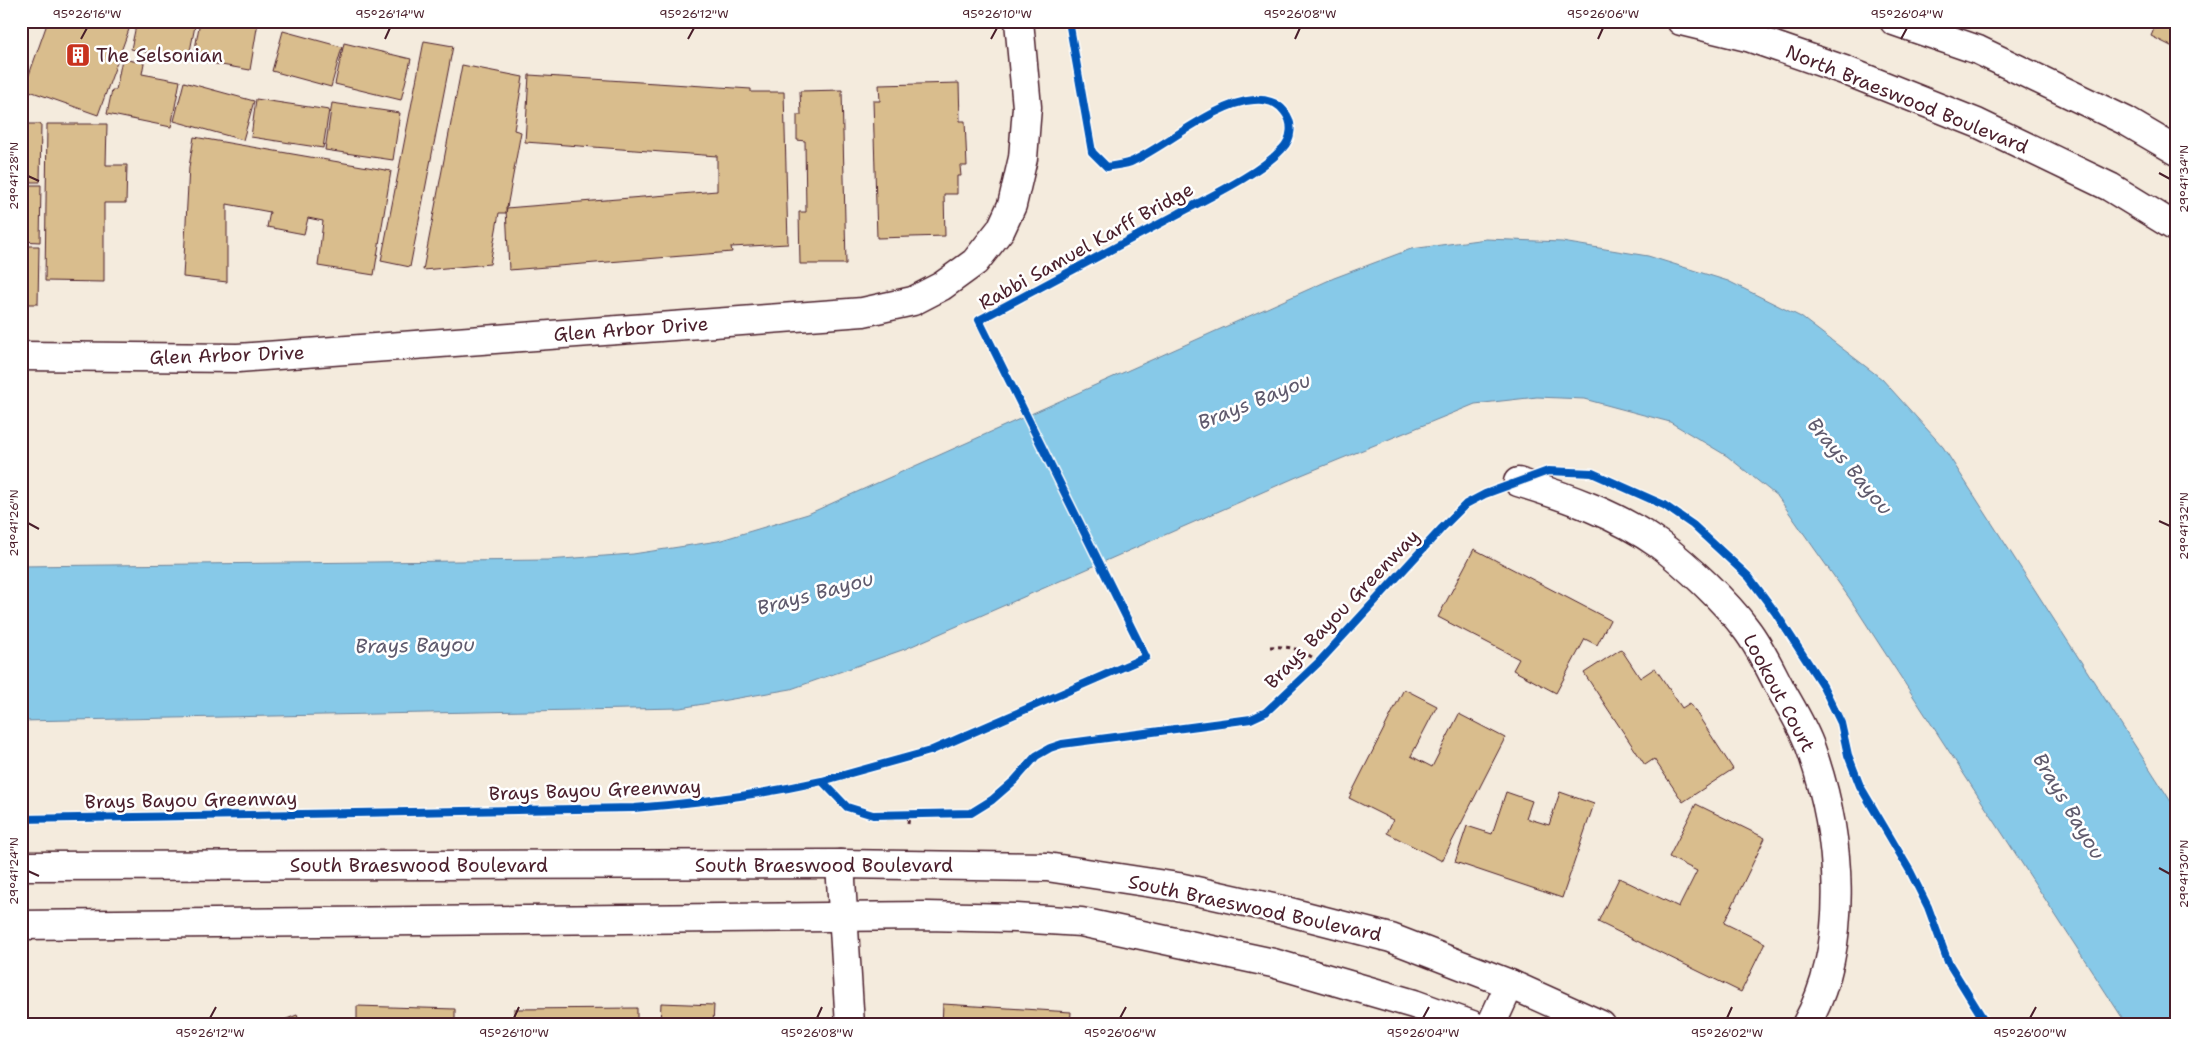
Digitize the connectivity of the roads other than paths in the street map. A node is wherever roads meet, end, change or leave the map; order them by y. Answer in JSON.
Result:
{"nodes":[{"id":1,"x":1019,"y":21,"type":"edge"},
{"id":2,"x":1681,"y":21,"type":"edge"},
{"id":3,"x":1894,"y":21,"type":"edge"},
{"id":4,"x":1754,"y":30,"type":"edge"},
{"id":5,"x":2177,"y":152,"type":"edge"},
{"id":6,"x":2177,"y":228,"type":"edge"},
{"id":7,"x":21,"y":356,"type":"edge"},
{"id":8,"x":1518,"y":482,"type":"dead end"},
{"id":9,"x":840,"y":864,"type":"junction"},
{"id":10,"x":21,"y":866,"type":"edge"},
{"id":11,"x":844,"y":918,"type":"junction"},
{"id":12,"x":21,"y":926,"type":"edge"},
{"id":13,"x":1510,"y":984,"type":"junction"},
{"id":14,"x":850,"y":1025,"type":"edge"},
{"id":15,"x":1472,"y":1025,"type":"edge"},
{"id":16,"x":1491,"y":1025,"type":"edge"},
{"id":17,"x":1602,"y":1025,"type":"edge"},
{"id":18,"x":1806,"y":1025,"type":"edge"}],
"edges":[{"from":1,"to":7,"type":"main road","name":"Glen Arbor Drive"},
{"from":2,"to":4,"type":"main road","name":"North Braeswood Boulevard"},
{"from":3,"to":5,"type":"main road"},
{"from":4,"to":6,"type":"main road","name":"North Braeswood Boulevard"},
{"from":8,"to":18,"type":"main road","name":"Lookout Court"},
{"from":9,"to":10,"type":"main road","name":"South Braeswood Boulevard"},
{"from":9,"to":11,"type":"main road"},
{"from":9,"to":13,"type":"main road","name":"South Braeswood Boulevard"},
{"from":11,"to":12,"type":"main road"},
{"from":11,"to":14,"type":"main road"},
{"from":11,"to":15,"type":"main road"},
{"from":13,"to":16,"type":"main road"},
{"from":13,"to":17,"type":"main road","name":"South Braeswood Boulevard"}]}
